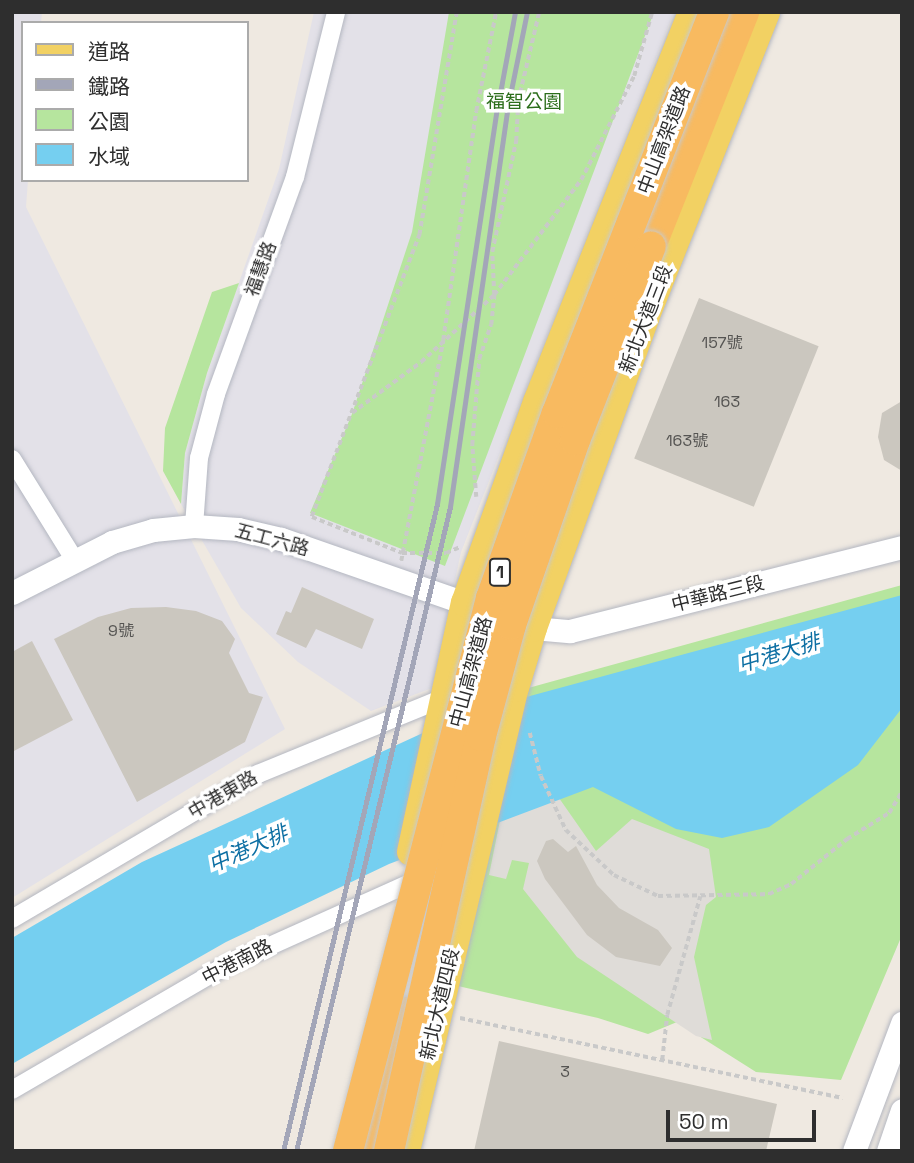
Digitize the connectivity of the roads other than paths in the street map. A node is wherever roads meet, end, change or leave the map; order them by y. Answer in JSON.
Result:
{"nodes":[{"id":1,"x":336,"y":12,"type":"edge"},
{"id":2,"x":692,"y":12,"type":"edge"},
{"id":3,"x":714,"y":12,"type":"edge"},
{"id":4,"x":730,"y":12,"type":"edge"},
{"id":5,"x":744,"y":12,"type":"edge"},
{"id":6,"x":765,"y":12,"type":"edge"},
{"id":7,"x":12,"y":459,"type":"edge"},
{"id":8,"x":194,"y":526,"type":"junction"},
{"id":9,"x":902,"y":547,"type":"edge"},
{"id":10,"x":74,"y":559,"type":"junction"},
{"id":11,"x":12,"y":593,"type":"edge"},
{"id":12,"x":465,"y":603,"type":"junction"},
{"id":13,"x":500,"y":616,"type":"junction"},
{"id":14,"x":533,"y":628,"type":"junction"},
{"id":15,"x":490,"y":651,"type":"junction"},
{"id":16,"x":446,"y":696,"type":"junction"},
{"id":17,"x":480,"y":698,"type":"junction"},
{"id":18,"x":475,"y":853,"type":"junction"},
{"id":19,"x":439,"y":872,"type":"junction"},
{"id":20,"x":407,"y":877,"type":"junction"},
{"id":21,"x":12,"y":919,"type":"edge"},
{"id":22,"x":902,"y":1023,"type":"edge"},
{"id":23,"x":893,"y":1069,"type":"edge"},
{"id":24,"x":12,"y":1090,"type":"edge"},
{"id":25,"x":902,"y":1110,"type":"edge"},
{"id":26,"x":338,"y":1151,"type":"edge"},
{"id":27,"x":348,"y":1151,"type":"edge"},
{"id":28,"x":371,"y":1151,"type":"edge"},
{"id":29,"x":389,"y":1151,"type":"edge"},
{"id":30,"x":406,"y":1151,"type":"edge"},
{"id":31,"x":854,"y":1151,"type":"edge"},
{"id":32,"x":888,"y":1151,"type":"edge"}],
"edges":[{"from":1,"to":8,"type":"street","name":"福慧路"},
{"from":2,"to":12,"type":"main road","number":"1"},
{"from":3,"to":27,"type":"highway","name":"中山高架道路","number":"1","bridge":true},
{"from":4,"to":13,"type":"main road","name":"新北大道三段","number":"1"},
{"from":5,"to":29,"type":"highway","name":"中山高架道路","number":"1","bridge":true},
{"from":6,"to":14,"type":"main road","name":"新北大道三段","number":"1"},
{"from":7,"to":10,"type":"street"},
{"from":8,"to":10,"type":"street","name":"五工六路"},
{"from":8,"to":12,"type":"street","name":"五工六路"},
{"from":9,"to":14,"type":"street","name":"中華路三段"},
{"from":10,"to":11,"type":"street","name":"五工六路"},
{"from":12,"to":13,"type":"street","name":"五工六路"},
{"from":12,"to":16,"type":"main road","name":"新北大道四段","number":"1"},
{"from":13,"to":14,"type":"street","name":"五工六路"},
{"from":13,"to":15,"type":"main road","name":"新北大道四段","number":"1"},
{"from":14,"to":18,"type":"main road","name":"新北大道四段","number":"1"},
{"from":15,"to":17,"type":"main road","name":"新北大道四段","number":"1"},
{"from":15,"to":20,"type":"main road","name":"新北大道四段","number":"1","bridge":true},
{"from":16,"to":20,"type":"main road","name":"新北大道四段","number":"1"},
{"from":16,"to":21,"type":"street","name":"中港東路"},
{"from":17,"to":18,"type":"main road","name":"新北大道四段","number":"1","bridge":true},
{"from":17,"to":19,"type":"main road","name":"新北大道四段","number":"1"},
{"from":18,"to":19,"type":"street","name":"中港南路"},
{"from":18,"to":30,"type":"main road","name":"新北大道四段","number":"1"},
{"from":19,"to":20,"type":"street","name":"中港南路"},
{"from":19,"to":28,"type":"highway"},
{"from":20,"to":24,"type":"street","name":"中港南路"},
{"from":20,"to":26,"type":"main road","name":"新北大道四段","number":"1"},
{"from":22,"to":23,"type":"street"},
{"from":23,"to":31,"type":"street"},
{"from":25,"to":32,"type":"street"}]}
